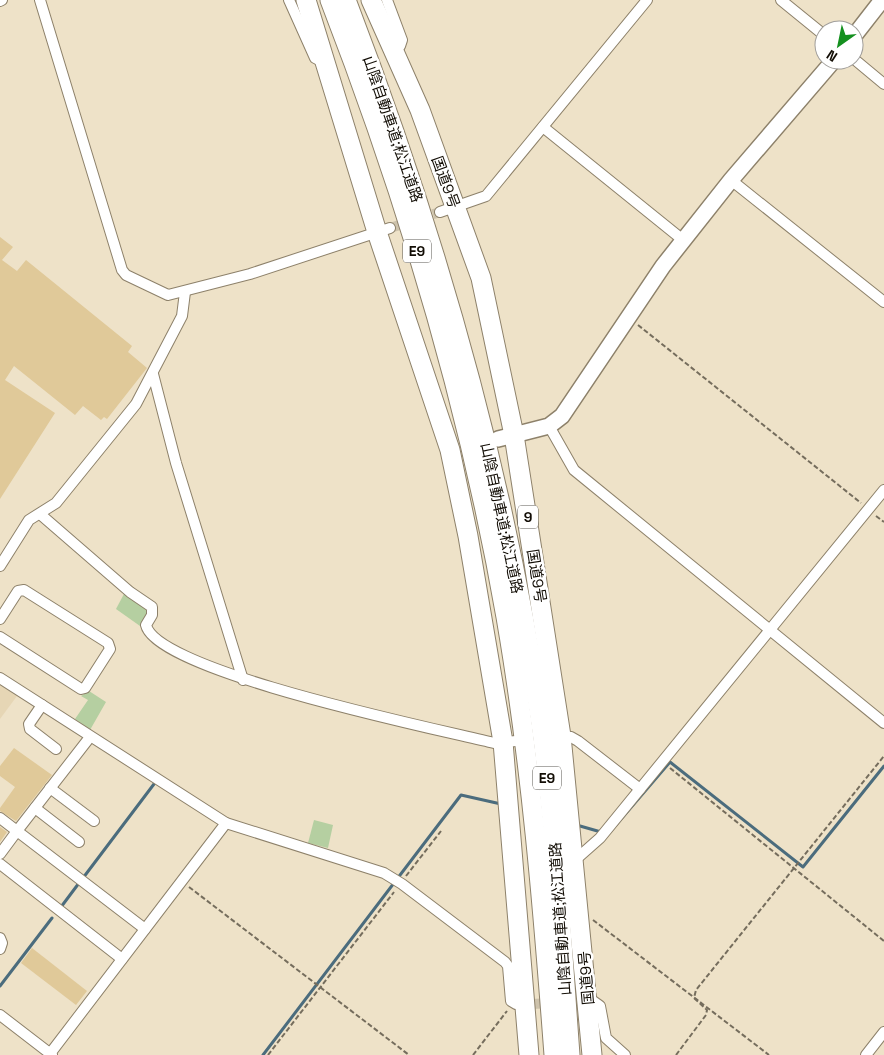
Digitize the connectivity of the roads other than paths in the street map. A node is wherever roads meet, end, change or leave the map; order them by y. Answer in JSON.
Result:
{"nodes":[{"id":1,"x":40,"y":0,"type":"edge"},
{"id":2,"x":289,"y":0,"type":"edge"},
{"id":3,"x":306,"y":0,"type":"edge"},
{"id":4,"x":330,"y":0,"type":"edge"},
{"id":5,"x":346,"y":0,"type":"edge"},
{"id":6,"x":371,"y":0,"type":"edge"},
{"id":7,"x":387,"y":0,"type":"edge"},
{"id":8,"x":647,"y":0,"type":"edge"},
{"id":9,"x":781,"y":0,"type":"edge"},
{"id":10,"x":882,"y":0,"type":"edge"},
{"id":11,"x":864,"y":23,"type":"edge"},
{"id":12,"x":814,"y":27,"type":"edge"},
{"id":13,"x":393,"y":49,"type":"junction"},
{"id":14,"x":326,"y":64,"type":"junction"},
{"id":15,"x":864,"y":67,"type":"edge"},
{"id":16,"x":825,"y":70,"type":"edge"},
{"id":17,"x":884,"y":84,"type":"edge"},
{"id":18,"x":543,"y":127,"type":"junction"},
{"id":19,"x":731,"y":180,"type":"junction"},
{"id":20,"x":448,"y":210,"type":"junction"},
{"id":21,"x":384,"y":230,"type":"junction"},
{"id":22,"x":683,"y":240,"type":"junction"},
{"id":23,"x":185,"y":292,"type":"junction"},
{"id":24,"x":884,"y":302,"type":"edge"},
{"id":25,"x":153,"y":374,"type":"junction"},
{"id":26,"x":549,"y":426,"type":"junction"},
{"id":27,"x":506,"y":437,"type":"junction"},
{"id":28,"x":884,"y":490,"type":"edge"},
{"id":29,"x":40,"y":514,"type":"junction"},
{"id":30,"x":0,"y":566,"type":"edge"},
{"id":31,"x":0,"y":619,"type":"edge"},
{"id":32,"x":770,"y":632,"type":"junction"},
{"id":33,"x":0,"y":637,"type":"edge"},
{"id":34,"x":0,"y":678,"type":"edge"},
{"id":35,"x":243,"y":680,"type":"junction"},
{"id":36,"x":42,"y":705,"type":"junction"},
{"id":37,"x":884,"y":723,"type":"edge"},
{"id":38,"x":90,"y":736,"type":"junction"},
{"id":39,"x":558,"y":736,"type":"junction"},
{"id":40,"x":510,"y":742,"type":"junction"},
{"id":41,"x":56,"y":749,"type":"dead end"},
{"id":42,"x":50,"y":788,"type":"junction"},
{"id":43,"x":640,"y":789,"type":"junction"},
{"id":44,"x":35,"y":808,"type":"junction"},
{"id":45,"x":0,"y":818,"type":"edge"},
{"id":46,"x":94,"y":821,"type":"dead end"},
{"id":47,"x":226,"y":823,"type":"junction"},
{"id":48,"x":17,"y":831,"type":"junction"},
{"id":49,"x":79,"y":842,"type":"dead end"},
{"id":50,"x":0,"y":854,"type":"edge"},
{"id":51,"x":574,"y":861,"type":"junction"},
{"id":52,"x":0,"y":864,"type":"edge"},
{"id":53,"x":145,"y":929,"type":"junction"},
{"id":54,"x":0,"y":938,"type":"edge"},
{"id":55,"x":0,"y":949,"type":"edge"},
{"id":56,"x":122,"y":958,"type":"junction"},
{"id":57,"x":585,"y":1001,"type":"junction"},
{"id":58,"x":524,"y":1004,"type":"junction"},
{"id":59,"x":0,"y":1015,"type":"edge"},
{"id":60,"x":884,"y":1032,"type":"edge"},
{"id":61,"x":50,"y":1054,"type":"edge"},
{"id":62,"x":529,"y":1055,"type":"edge"},
{"id":63,"x":554,"y":1055,"type":"edge"},
{"id":64,"x":570,"y":1055,"type":"edge"},
{"id":65,"x":592,"y":1055,"type":"edge"},
{"id":66,"x":625,"y":1055,"type":"edge"},
{"id":67,"x":866,"y":1055,"type":"edge"}],
"edges":[{"from":1,"to":23,"type":"street"},
{"from":2,"to":14,"type":"street"},
{"from":3,"to":14,"type":"highway"},
{"from":4,"to":63,"type":"highway","name":"山陰自動車道;松江道路","number":"E9"},
{"from":5,"to":64,"type":"highway","name":"山陰自動車道;松江道路","number":"E9"},
{"from":6,"to":13,"type":"highway","name":"国道9号","number":"9"},
{"from":7,"to":13,"type":"street"},
{"from":8,"to":18,"type":"street"},
{"from":9,"to":12,"type":"street"},
{"from":10,"to":11,"type":"street"},
{"from":13,"to":20,"type":"highway","name":"国道9号","number":"9"},
{"from":14,"to":21,"type":"highway"},
{"from":15,"to":17,"type":"street"},
{"from":16,"to":19,"type":"street"},
{"from":18,"to":20,"type":"street"},
{"from":18,"to":22,"type":"street"},
{"from":19,"to":22,"type":"street"},
{"from":19,"to":24,"type":"street"},
{"from":20,"to":27,"type":"highway","name":"国道9号","number":"9"},
{"from":21,"to":23,"type":"street"},
{"from":21,"to":40,"type":"highway"},
{"from":22,"to":26,"type":"street"},
{"from":23,"to":25,"type":"street"},
{"from":25,"to":29,"type":"street"},
{"from":25,"to":35,"type":"street"},
{"from":26,"to":27,"type":"street"},
{"from":26,"to":32,"type":"street"},
{"from":27,"to":39,"type":"highway","name":"国道9号","number":"9"},
{"from":28,"to":32,"type":"street"},
{"from":29,"to":30,"type":"street"},
{"from":29,"to":35,"type":"street"},
{"from":31,"to":33,"type":"street"},
{"from":32,"to":37,"type":"street"},
{"from":32,"to":43,"type":"street"},
{"from":34,"to":36,"type":"street"},
{"from":35,"to":40,"type":"street"},
{"from":36,"to":38,"type":"street"},
{"from":36,"to":41,"type":"street"},
{"from":38,"to":42,"type":"street"},
{"from":38,"to":47,"type":"street"},
{"from":39,"to":43,"type":"street"},
{"from":39,"to":51,"type":"highway","name":"国道9号","number":"9"},
{"from":40,"to":58,"type":"highway"},
{"from":42,"to":44,"type":"street"},
{"from":42,"to":46,"type":"street"},
{"from":43,"to":51,"type":"street"},
{"from":44,"to":48,"type":"street"},
{"from":44,"to":49,"type":"street"},
{"from":45,"to":48,"type":"street"},
{"from":47,"to":53,"type":"street"},
{"from":47,"to":58,"type":"street"},
{"from":48,"to":50,"type":"street"},
{"from":48,"to":53,"type":"street"},
{"from":51,"to":57,"type":"highway","name":"国道9号","number":"9"},
{"from":52,"to":56,"type":"street"},
{"from":53,"to":56,"type":"street"},
{"from":54,"to":55,"type":"street"},
{"from":56,"to":61,"type":"street"},
{"from":57,"to":65,"type":"highway","name":"国道9号","number":"9"},
{"from":57,"to":66,"type":"street"},
{"from":58,"to":62,"type":"highway"},
{"from":59,"to":61,"type":"street"},
{"from":60,"to":67,"type":"street"}]}
